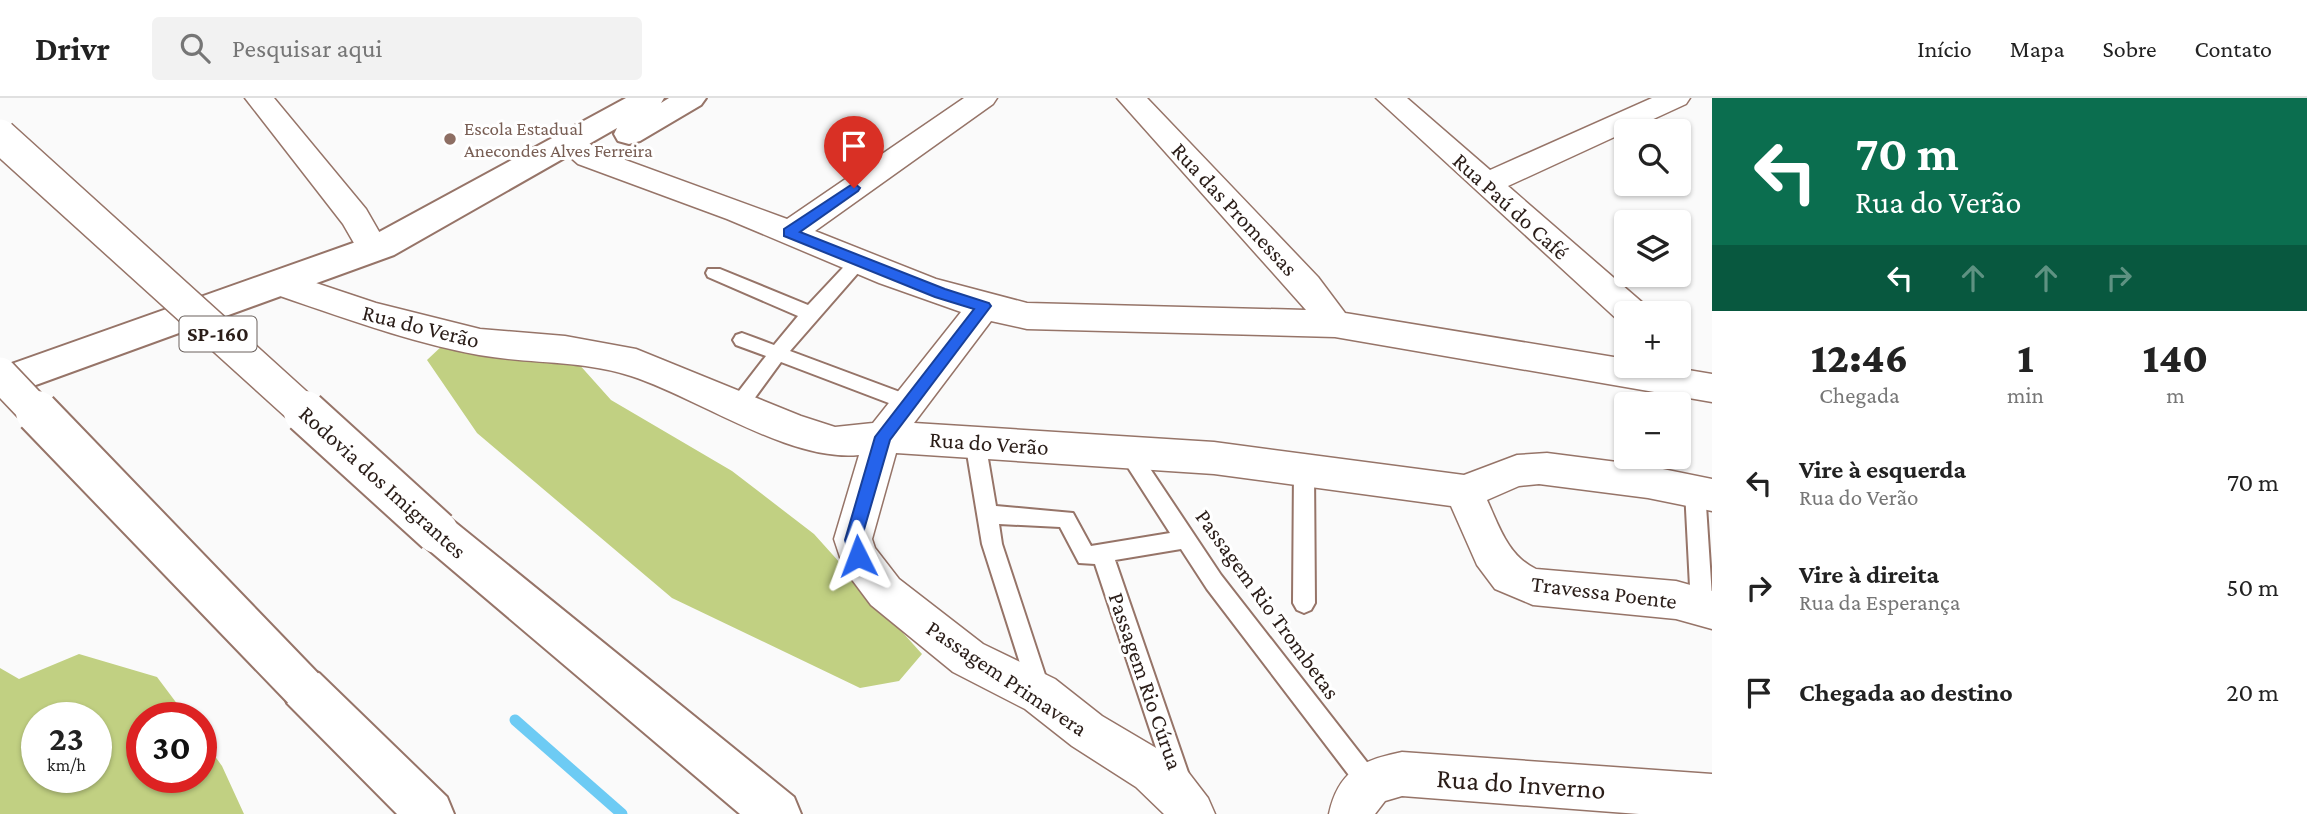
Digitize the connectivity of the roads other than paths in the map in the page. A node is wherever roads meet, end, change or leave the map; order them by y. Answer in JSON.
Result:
{"nodes":[{"id":1,"x":259,"y":98,"type":"edge"},
{"id":2,"x":649,"y":98,"type":"edge"},
{"id":3,"x":691,"y":98,"type":"edge"},
{"id":4,"x":983,"y":98,"type":"edge"},
{"id":5,"x":1131,"y":98,"type":"edge"},
{"id":6,"x":1391,"y":98,"type":"edge"},
{"id":7,"x":1676,"y":98,"type":"edge"},
{"id":8,"x":0,"y":136,"type":"edge"},
{"id":9,"x":578,"y":150,"type":"junction"},
{"id":10,"x":1485,"y":184,"type":"junction"},
{"id":11,"x":789,"y":233,"type":"junction"},
{"id":12,"x":377,"y":248,"type":"junction"},
{"id":13,"x":859,"y":261,"type":"junction"},
{"id":14,"x":714,"y":273,"type":"dead end"},
{"id":15,"x":283,"y":284,"type":"junction"},
{"id":16,"x":1618,"y":301,"type":"edge"},
{"id":17,"x":984,"y":306,"type":"junction"},
{"id":18,"x":811,"y":314,"type":"junction"},
{"id":19,"x":1335,"y":324,"type":"junction"},
{"id":20,"x":742,"y":340,"type":"dead end"},
{"id":21,"x":778,"y":354,"type":"junction"},
{"id":22,"x":1691,"y":366,"type":"edge"},
{"id":23,"x":0,"y":374,"type":"edge"},
{"id":24,"x":0,"y":383,"type":"edge"},
{"id":25,"x":1712,"y":386,"type":"edge"},
{"id":26,"x":909,"y":403,"type":"junction"},
{"id":27,"x":739,"y":405,"type":"junction"},
{"id":28,"x":883,"y":437,"type":"junction"},
{"id":29,"x":975,"y":441,"type":"junction"},
{"id":30,"x":1128,"y":452,"type":"junction"},
{"id":31,"x":1304,"y":470,"type":"junction"},
{"id":32,"x":1464,"y":491,"type":"junction"},
{"id":33,"x":1703,"y":492,"type":"edge"},
{"id":34,"x":987,"y":514,"type":"junction"},
{"id":35,"x":1186,"y":539,"type":"junction"},
{"id":36,"x":1102,"y":553,"type":"junction"},
{"id":37,"x":1304,"y":603,"type":"dead end"},
{"id":38,"x":1707,"y":608,"type":"edge"},
{"id":39,"x":1040,"y":694,"type":"junction"},
{"id":40,"x":1712,"y":797,"type":"edge"},
{"id":41,"x":1361,"y":798,"type":"edge"},
{"id":42,"x":1190,"y":812,"type":"edge"},
{"id":43,"x":430,"y":814,"type":"edge"},
{"id":44,"x":777,"y":814,"type":"edge"}],
"edges":[{"from":1,"to":12,"type":"street"},
{"from":2,"to":9,"type":"main road"},
{"from":3,"to":9,"type":"main road"},
{"from":4,"to":11,"type":"street"},
{"from":5,"to":19,"type":"street","name":"Rua das Promessas"},
{"from":6,"to":10,"type":"street","name":"Rua Paú do Café"},
{"from":7,"to":10,"type":"street"},
{"from":8,"to":44,"type":"main road","name":"Rodovia dos Imigrantes","number":"SP-160","bridge":true},
{"from":9,"to":11,"type":"street"},
{"from":9,"to":12,"type":"main road"},
{"from":10,"to":16,"type":"street","name":"Rua Paú do Café"},
{"from":11,"to":13,"type":"street"},
{"from":12,"to":15,"type":"main road"},
{"from":13,"to":17,"type":"street"},
{"from":13,"to":18,"type":"lane"},
{"from":14,"to":18,"type":"lane"},
{"from":15,"to":24,"type":"main road"},
{"from":15,"to":27,"type":"street","name":"Rua do Verão"},
{"from":17,"to":19,"type":"street"},
{"from":17,"to":26,"type":"street","name":"Passagem Primavera"},
{"from":18,"to":21,"type":"lane"},
{"from":19,"to":25,"type":"street"},
{"from":20,"to":21,"type":"lane"},
{"from":21,"to":26,"type":"lane"},
{"from":21,"to":27,"type":"lane"},
{"from":22,"to":25,"type":"street"},
{"from":23,"to":43,"type":"main road","bridge":true},
{"from":26,"to":28,"type":"street","name":"Passagem Primavera"},
{"from":27,"to":28,"type":"street","name":"Rua do Verão"},
{"from":28,"to":29,"type":"street","name":"Rua do Verão"},
{"from":28,"to":39,"type":"street","name":"Passagem Primavera"},
{"from":29,"to":30,"type":"street","name":"Rua do Verão"},
{"from":29,"to":34,"type":"lane"},
{"from":30,"to":31,"type":"street","name":"Rua do Verão"},
{"from":30,"to":35,"type":"lane","name":"Passagem Rio Trombetas"},
{"from":31,"to":32,"type":"street","name":"Rua do Verão"},
{"from":31,"to":37,"type":"lane"},
{"from":32,"to":33,"type":"street","name":"Rua do Verão"},
{"from":32,"to":38,"type":"street","name":"Travessa Poente"},
{"from":33,"to":38,"type":"lane"},
{"from":34,"to":36,"type":"lane"},
{"from":34,"to":39,"type":"lane"},
{"from":35,"to":36,"type":"lane"},
{"from":35,"to":41,"type":"lane","name":"Passagem Rio Trombetas"},
{"from":36,"to":42,"type":"lane","name":"Passagem Rio Cúrua"},
{"from":39,"to":42,"type":"street","name":"Passagem Primavera"},
{"from":40,"to":41,"type":"street","name":"Rua do Inverno"}]}
